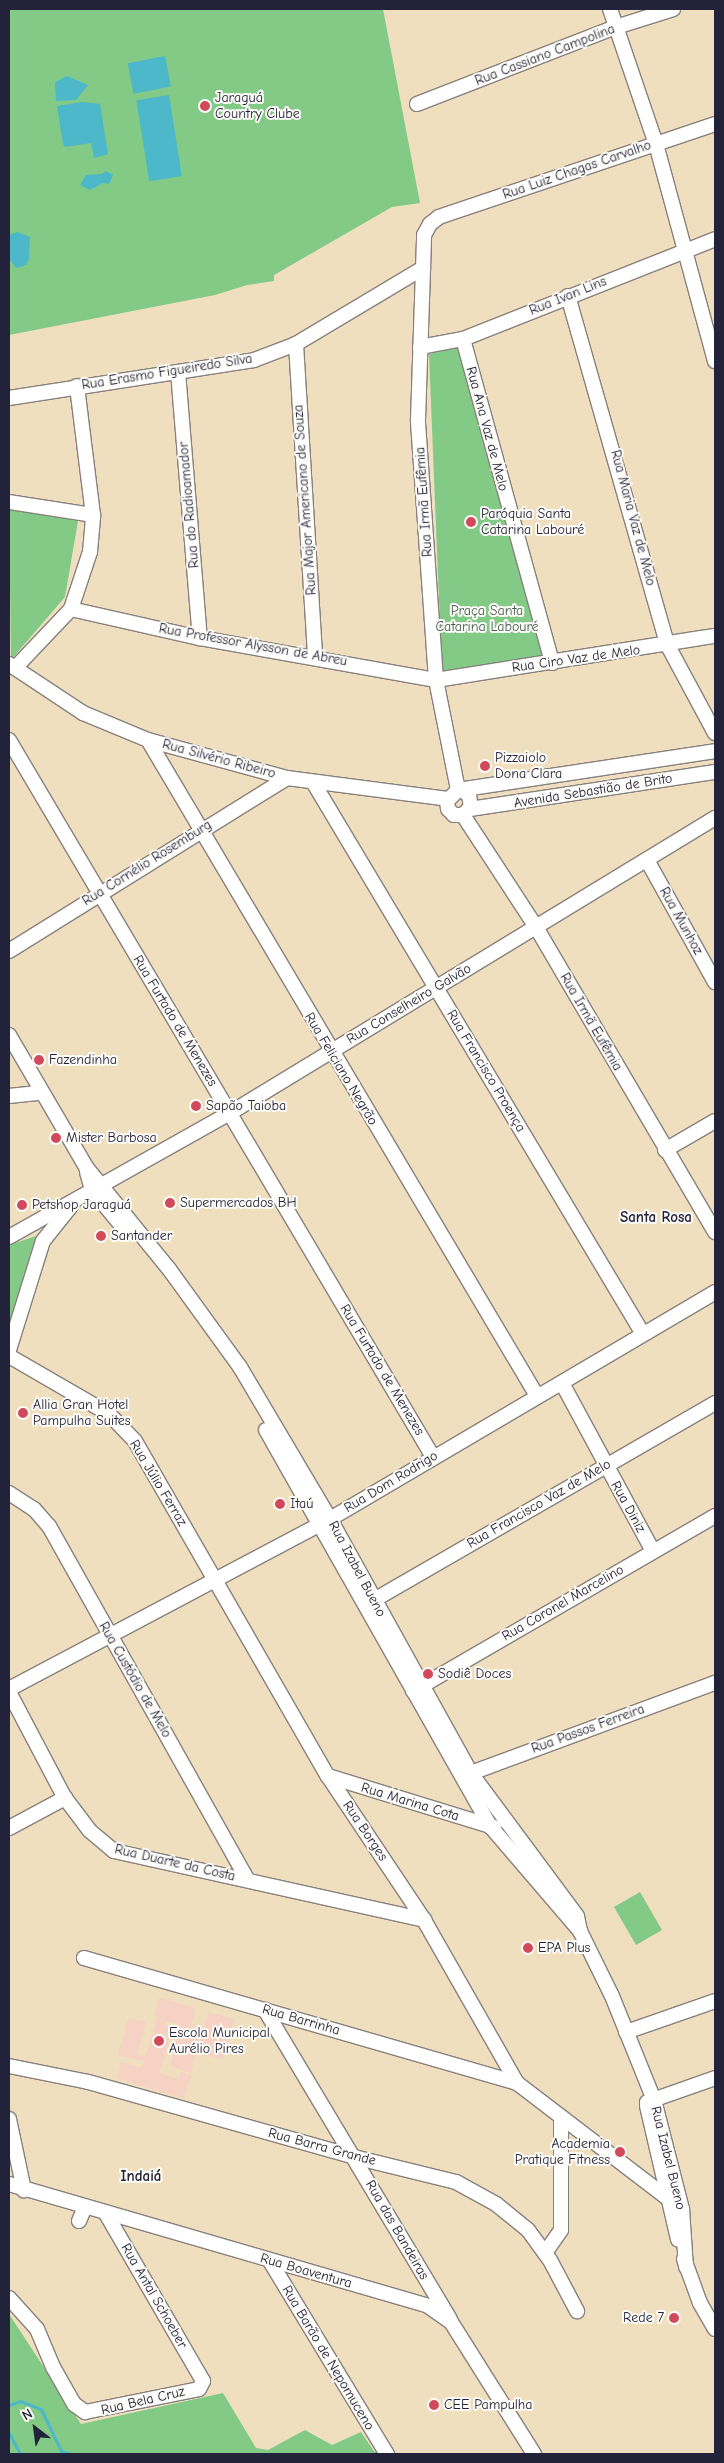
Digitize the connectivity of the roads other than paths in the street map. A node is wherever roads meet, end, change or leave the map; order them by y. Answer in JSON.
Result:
{"nodes":[{"id":1,"x":610,"y":9,"type":"edge"},
{"id":2,"x":673,"y":9,"type":"edge"},
{"id":3,"x":616,"y":27,"type":"junction"},
{"id":4,"x":417,"y":104,"type":"dead end"},
{"id":5,"x":715,"y":124,"type":"edge"},
{"id":6,"x":656,"y":144,"type":"junction"},
{"id":7,"x":439,"y":217,"type":"joint"},
{"id":8,"x":715,"y":239,"type":"edge"},
{"id":9,"x":685,"y":249,"type":"junction"},
{"id":10,"x":423,"y":268,"type":"junction"},
{"id":11,"x":568,"y":296,"type":"junction"},
{"id":12,"x":463,"y":339,"type":"junction"},
{"id":13,"x":296,"y":344,"type":"junction"},
{"id":14,"x":420,"y":348,"type":"junction"},
{"id":15,"x":715,"y":360,"type":"edge"},
{"id":16,"x":178,"y":372,"type":"junction"},
{"id":17,"x":77,"y":386,"type":"junction"},
{"id":18,"x":9,"y":398,"type":"edge"},
{"id":19,"x":9,"y":502,"type":"edge"},
{"id":20,"x":93,"y":515,"type":"junction"},
{"id":21,"x":72,"y":609,"type":"junction"},
{"id":22,"x":715,"y":636,"type":"edge"},
{"id":23,"x":200,"y":638,"type":"junction"},
{"id":24,"x":667,"y":644,"type":"junction"},
{"id":25,"x":315,"y":656,"type":"junction"},
{"id":26,"x":552,"y":663,"type":"junction"},
{"id":27,"x":12,"y":666,"type":"edge"},
{"id":28,"x":436,"y":680,"type":"junction"},
{"id":29,"x":715,"y":733,"type":"edge"},
{"id":30,"x":9,"y":740,"type":"edge"},
{"id":31,"x":148,"y":740,"type":"junction"},
{"id":32,"x":715,"y":751,"type":"edge"},
{"id":33,"x":267,"y":772,"type":"junction"},
{"id":34,"x":715,"y":772,"type":"edge"},
{"id":35,"x":287,"y":778,"type":"junction"},
{"id":36,"x":313,"y":782,"type":"junction"},
{"id":37,"x":272,"y":787,"type":"junction"},
{"id":38,"x":456,"y":793,"type":"junction"},
{"id":39,"x":466,"y":812,"type":"junction"},
{"id":40,"x":715,"y":818,"type":"edge"},
{"id":41,"x":199,"y":830,"type":"junction"},
{"id":42,"x":647,"y":860,"type":"junction"},
{"id":43,"x":100,"y":893,"type":"junction"},
{"id":44,"x":536,"y":927,"type":"junction"},
{"id":45,"x":9,"y":951,"type":"edge"},
{"id":46,"x":715,"y":982,"type":"edge"},
{"id":47,"x":436,"y":988,"type":"junction"},
{"id":48,"x":9,"y":1035,"type":"edge"},
{"id":49,"x":331,"y":1052,"type":"junction"},
{"id":50,"x":40,"y":1093,"type":"junction"},
{"id":51,"x":9,"y":1096,"type":"edge"},
{"id":52,"x":230,"y":1113,"type":"junction"},
{"id":53,"x":715,"y":1121,"type":"edge"},
{"id":54,"x":665,"y":1150,"type":"junction"},
{"id":55,"x":96,"y":1187,"type":"junction"},
{"id":56,"x":75,"y":1200,"type":"junction"},
{"id":57,"x":25,"y":1227,"type":"junction"},
{"id":58,"x":715,"y":1232,"type":"edge"},
{"id":59,"x":9,"y":1238,"type":"edge"},
{"id":60,"x":43,"y":1241,"type":"junction"},
{"id":61,"x":715,"y":1292,"type":"edge"},
{"id":62,"x":643,"y":1334,"type":"junction"},
{"id":63,"x":9,"y":1350,"type":"edge"},
{"id":64,"x":9,"y":1356,"type":"edge"},
{"id":65,"x":562,"y":1383,"type":"junction"},
{"id":66,"x":537,"y":1396,"type":"junction"},
{"id":67,"x":715,"y":1403,"type":"edge"},
{"id":68,"x":433,"y":1457,"type":"junction"},
{"id":69,"x":606,"y":1465,"type":"junction"},
{"id":70,"x":9,"y":1494,"type":"edge"},
{"id":71,"x":715,"y":1516,"type":"edge"},
{"id":72,"x":325,"y":1521,"type":"junction"},
{"id":73,"x":652,"y":1551,"type":"junction"},
{"id":74,"x":213,"y":1578,"type":"junction"},
{"id":75,"x":369,"y":1602,"type":"junction"},
{"id":76,"x":109,"y":1635,"type":"junction"},
{"id":77,"x":715,"y":1683,"type":"edge"},
{"id":78,"x":416,"y":1689,"type":"junction"},
{"id":79,"x":9,"y":1691,"type":"edge"},
{"id":80,"x":465,"y":1775,"type":"junction"},
{"id":81,"x":328,"y":1776,"type":"junction"},
{"id":82,"x":65,"y":1798,"type":"junction"},
{"id":83,"x":479,"y":1817,"type":"junction"},
{"id":84,"x":491,"y":1827,"type":"junction"},
{"id":85,"x":9,"y":1828,"type":"edge"},
{"id":86,"x":542,"y":1867,"type":"junction"},
{"id":87,"x":248,"y":1880,"type":"junction"},
{"id":88,"x":424,"y":1920,"type":"junction"},
{"id":89,"x":580,"y":1931,"type":"junction"},
{"id":90,"x":84,"y":1958,"type":"dead end"},
{"id":91,"x":715,"y":2001,"type":"edge"},
{"id":92,"x":265,"y":2010,"type":"junction"},
{"id":93,"x":626,"y":2032,"type":"junction"},
{"id":94,"x":10,"y":2065,"type":"edge"},
{"id":95,"x":715,"y":2078,"type":"edge"},
{"id":96,"x":518,"y":2083,"type":"junction"},
{"id":97,"x":650,"y":2101,"type":"junction"},
{"id":98,"x":561,"y":2117,"type":"junction"},
{"id":99,"x":9,"y":2119,"type":"edge"},
{"id":100,"x":354,"y":2157,"type":"junction"},
{"id":101,"x":9,"y":2184,"type":"edge"},
{"id":102,"x":24,"y":2190,"type":"junction"},
{"id":103,"x":666,"y":2197,"type":"junction"},
{"id":104,"x":85,"y":2207,"type":"junction"},
{"id":105,"x":682,"y":2209,"type":"junction"},
{"id":106,"x":105,"y":2212,"type":"junction"},
{"id":107,"x":79,"y":2221,"type":"dead end"},
{"id":108,"x":545,"y":2253,"type":"junction"},
{"id":109,"x":270,"y":2261,"type":"junction"},
{"id":110,"x":686,"y":2267,"type":"junction"},
{"id":111,"x":9,"y":2298,"type":"edge"},
{"id":112,"x":578,"y":2311,"type":"dead end"},
{"id":113,"x":451,"y":2322,"type":"junction"},
{"id":114,"x":715,"y":2329,"type":"edge"},
{"id":115,"x":203,"y":2381,"type":"joint"},
{"id":116,"x":387,"y":2454,"type":"edge"},
{"id":117,"x":534,"y":2454,"type":"edge"}],
"edges":[{"from":1,"to":3,"type":"street"},
{"from":2,"to":3,"type":"street","name":"Rua Cassiano Campolina"},
{"from":3,"to":4,"type":"street","name":"Rua Cassiano Campolina"},
{"from":3,"to":6,"type":"street"},
{"from":5,"to":6,"type":"street","name":"Rua Luiz Chagas Carvalho"},
{"from":6,"to":7,"type":"street","name":"Rua Luiz Chagas Carvalho"},
{"from":6,"to":9,"type":"street"},
{"from":7,"to":10,"type":"street","name":"Rua Irmã Eufêmia"},
{"from":8,"to":9,"type":"street","name":"Rua Ivan Lins"},
{"from":9,"to":11,"type":"street","name":"Rua Ivan Lins"},
{"from":9,"to":15,"type":"street"},
{"from":10,"to":13,"type":"street","name":"Rua Erasmo Figueiredo Silva"},
{"from":10,"to":14,"type":"street","name":"Rua Irmã Eufêmia"},
{"from":11,"to":12,"type":"street","name":"Rua Ivan Lins"},
{"from":11,"to":24,"type":"street","name":"Rua Maria Vaz de Melo"},
{"from":12,"to":14,"type":"street","name":"Rua Ivan Lins"},
{"from":12,"to":26,"type":"street","name":"Rua Ana Vaz de Melo"},
{"from":13,"to":16,"type":"street","name":"Rua Erasmo Figueiredo Silva"},
{"from":13,"to":25,"type":"street","name":"Rua Major Americano de Souza"},
{"from":14,"to":28,"type":"street","name":"Rua Irmã Eufêmia"},
{"from":16,"to":17,"type":"street","name":"Rua Erasmo Figueiredo Silva"},
{"from":16,"to":23,"type":"street","name":"Rua do Radioamador"},
{"from":17,"to":18,"type":"street","name":"Rua Erasmo Figueiredo Silva"},
{"from":17,"to":20,"type":"street"},
{"from":19,"to":20,"type":"street"},
{"from":20,"to":21,"type":"street"},
{"from":21,"to":23,"type":"street","name":"Rua Professor Alysson de Abreu"},
{"from":21,"to":27,"type":"street"},
{"from":22,"to":24,"type":"street","name":"Rua Ciro Vaz de Melo"},
{"from":23,"to":25,"type":"street","name":"Rua Professor Alysson de Abreu"},
{"from":24,"to":26,"type":"street","name":"Rua Ciro Vaz de Melo"},
{"from":24,"to":29,"type":"street","name":"Rua Maria Vaz de Melo"},
{"from":25,"to":28,"type":"street","name":"Rua Professor Alysson de Abreu"},
{"from":26,"to":28,"type":"street","name":"Rua Ciro Vaz de Melo"},
{"from":27,"to":31,"type":"street","name":"Rua Silvério Ribeiro"},
{"from":28,"to":38,"type":"street","name":"Rua Irmã Eufêmia"},
{"from":30,"to":43,"type":"street","name":"Rua Furtado de Menezes"},
{"from":31,"to":33,"type":"street","name":"Rua Silvério Ribeiro"},
{"from":31,"to":41,"type":"street","name":"Rua Feliciano Negrão"},
{"from":32,"to":38,"type":"street","name":"Avenida Sebastião de Brito"},
{"from":33,"to":35,"type":"street","name":"Rua Silvério Ribeiro"},
{"from":33,"to":37,"type":"street"},
{"from":34,"to":39,"type":"street","name":"Avenida Sebastião de Brito"},
{"from":35,"to":36,"type":"street","name":"Rua Silvério Ribeiro"},
{"from":35,"to":37,"type":"street","name":"Rua Cornélio Rosemburg"},
{"from":36,"to":38,"type":"street","name":"Rua Silvério Ribeiro"},
{"from":36,"to":47,"type":"street","name":"Rua Francisco Proença"},
{"from":37,"to":41,"type":"street","name":"Rua Cornélio Rosemburg"},
{"from":38,"to":39,"type":"street","name":"Rua Irmã Eufêmia"},
{"from":38,"to":39,"type":"street"},
{"from":39,"to":44,"type":"street","name":"Rua Irmã Eufêmia"},
{"from":40,"to":42,"type":"street","name":"Rua Conselheiro Galvão"},
{"from":41,"to":43,"type":"street","name":"Rua Cornélio Rosemburg"},
{"from":41,"to":49,"type":"street","name":"Rua Feliciano Negrão"},
{"from":42,"to":44,"type":"street","name":"Rua Conselheiro Galvão"},
{"from":42,"to":46,"type":"street","name":"Rua Munhoz"},
{"from":43,"to":45,"type":"street","name":"Rua Cornélio Rosemburg"},
{"from":43,"to":52,"type":"street","name":"Rua Furtado de Menezes"},
{"from":44,"to":47,"type":"street","name":"Rua Conselheiro Galvão"},
{"from":44,"to":54,"type":"street","name":"Rua Irmã Eufêmia"},
{"from":47,"to":49,"type":"street","name":"Rua Conselheiro Galvão"},
{"from":47,"to":62,"type":"street","name":"Rua Francisco Proença"},
{"from":48,"to":50,"type":"street","name":"Rua Izabel Bueno"},
{"from":49,"to":52,"type":"street","name":"Rua Conselheiro Galvão"},
{"from":49,"to":66,"type":"street","name":"Rua Feliciano Negrão"},
{"from":50,"to":51,"type":"street"},
{"from":50,"to":55,"type":"street","name":"Rua Izabel Bueno"},
{"from":52,"to":55,"type":"street","name":"Rua Conselheiro Galvão"},
{"from":52,"to":68,"type":"street","name":"Rua Furtado de Menezes"},
{"from":53,"to":54,"type":"street"},
{"from":54,"to":58,"type":"street","name":"Rua Irmã Eufêmia"},
{"from":55,"to":56,"type":"street","name":"Rua Conselheiro Galvão"},
{"from":55,"to":72,"type":"street","name":"Rua Izabel Bueno"},
{"from":56,"to":57,"type":"street","name":"Rua Conselheiro Galvão"},
{"from":56,"to":60,"type":"street"},
{"from":57,"to":59,"type":"street","name":"Rua Conselheiro Galvão"},
{"from":57,"to":60,"type":"street"},
{"from":60,"to":63,"type":"street"},
{"from":61,"to":62,"type":"street","name":"Rua Dom Rodrigo"},
{"from":62,"to":65,"type":"street","name":"Rua Dom Rodrigo"},
{"from":64,"to":74,"type":"street","name":"Rua Júlio Ferraz"},
{"from":65,"to":66,"type":"street","name":"Rua Dom Rodrigo"},
{"from":65,"to":69,"type":"street","name":"Rua Diniz"},
{"from":66,"to":68,"type":"street","name":"Rua Dom Rodrigo"},
{"from":67,"to":69,"type":"street","name":"Rua Francisco Vaz de Melo"},
{"from":68,"to":72,"type":"street","name":"Rua Dom Rodrigo"},
{"from":69,"to":73,"type":"street","name":"Rua Diniz"},
{"from":69,"to":75,"type":"street","name":"Rua Francisco Vaz de Melo"},
{"from":70,"to":76,"type":"street","name":"Rua Custódio de Melo"},
{"from":71,"to":73,"type":"street","name":"Rua Coronel Marcelino"},
{"from":72,"to":74,"type":"street","name":"Rua Dom Rodrigo"},
{"from":72,"to":75,"type":"street","name":"Rua Izabel Bueno"},
{"from":73,"to":78,"type":"street","name":"Rua Coronel Marcelino"},
{"from":74,"to":76,"type":"street","name":"Rua Dom Rodrigo"},
{"from":74,"to":81,"type":"street","name":"Rua Borges"},
{"from":75,"to":78,"type":"street","name":"Rua Izabel Bueno"},
{"from":76,"to":79,"type":"street","name":"Rua Dom Rodrigo"},
{"from":76,"to":87,"type":"street","name":"Rua Custódio de Melo"},
{"from":77,"to":80,"type":"street","name":"Rua Passos Ferreira"},
{"from":78,"to":80,"type":"street","name":"Rua Izabel Bueno"},
{"from":79,"to":82,"type":"street","name":"Rua Duarte da Costa"},
{"from":80,"to":83,"type":"street","name":"Rua Izabel Bueno"},
{"from":80,"to":86,"type":"street","name":"Rua Izabel Bueno"},
{"from":81,"to":83,"type":"street","name":"Rua Marina Cota"},
{"from":81,"to":88,"type":"street","name":"Rua Borges"},
{"from":82,"to":85,"type":"street"},
{"from":82,"to":87,"type":"street","name":"Rua Duarte da Costa"},
{"from":83,"to":84,"type":"street","name":"Rua Marina Cota"},
{"from":84,"to":86,"type":"street","name":"Rua Marina Cota"},
{"from":84,"to":89,"type":"street","name":"Rua Izabel Bueno"},
{"from":86,"to":89,"type":"street","name":"Rua Izabel Bueno"},
{"from":87,"to":88,"type":"street","name":"Rua Duarte da Costa"},
{"from":88,"to":96,"type":"street","name":"Rua Borges"},
{"from":89,"to":93,"type":"street","name":"Rua Izabel Bueno"},
{"from":90,"to":92,"type":"street","name":"Rua Barrinha"},
{"from":91,"to":93,"type":"street"},
{"from":92,"to":96,"type":"street","name":"Rua Barrinha"},
{"from":92,"to":100,"type":"street","name":"Rua das Bandeiras"},
{"from":93,"to":97,"type":"street","name":"Rua Izabel Bueno"},
{"from":94,"to":100,"type":"street","name":"Rua Barra Grande"},
{"from":95,"to":97,"type":"street"},
{"from":96,"to":98,"type":"street"},
{"from":97,"to":103,"type":"street","name":"Rua Izabel Bueno"},
{"from":97,"to":105,"type":"street","name":"Rua Izabel Bueno"},
{"from":98,"to":103,"type":"street"},
{"from":98,"to":108,"type":"street"},
{"from":99,"to":102,"type":"street"},
{"from":100,"to":108,"type":"street","name":"Rua Barra Grande"},
{"from":100,"to":113,"type":"street","name":"Rua das Bandeiras"},
{"from":101,"to":102,"type":"street","name":"Rua Boaventura"},
{"from":102,"to":104,"type":"street","name":"Rua Boaventura"},
{"from":103,"to":105,"type":"street"},
{"from":103,"to":110,"type":"street","name":"Rua Izabel Bueno"},
{"from":104,"to":106,"type":"street","name":"Rua Boaventura"},
{"from":104,"to":107,"type":"street"},
{"from":105,"to":110,"type":"street","name":"Rua Izabel Bueno"},
{"from":106,"to":109,"type":"street","name":"Rua Boaventura"},
{"from":106,"to":115,"type":"street","name":"Rua Antal Schoeber"},
{"from":108,"to":112,"type":"street","name":"Rua Barra Grande"},
{"from":109,"to":113,"type":"street","name":"Rua Boaventura"},
{"from":109,"to":116,"type":"street","name":"Rua Barão de Nepomuceno"},
{"from":110,"to":114,"type":"street","name":"Rua Izabel Bueno"},
{"from":111,"to":115,"type":"street","name":"Rua Bela Cruz"},
{"from":113,"to":117,"type":"street","name":"Rua Boaventura"}]}
